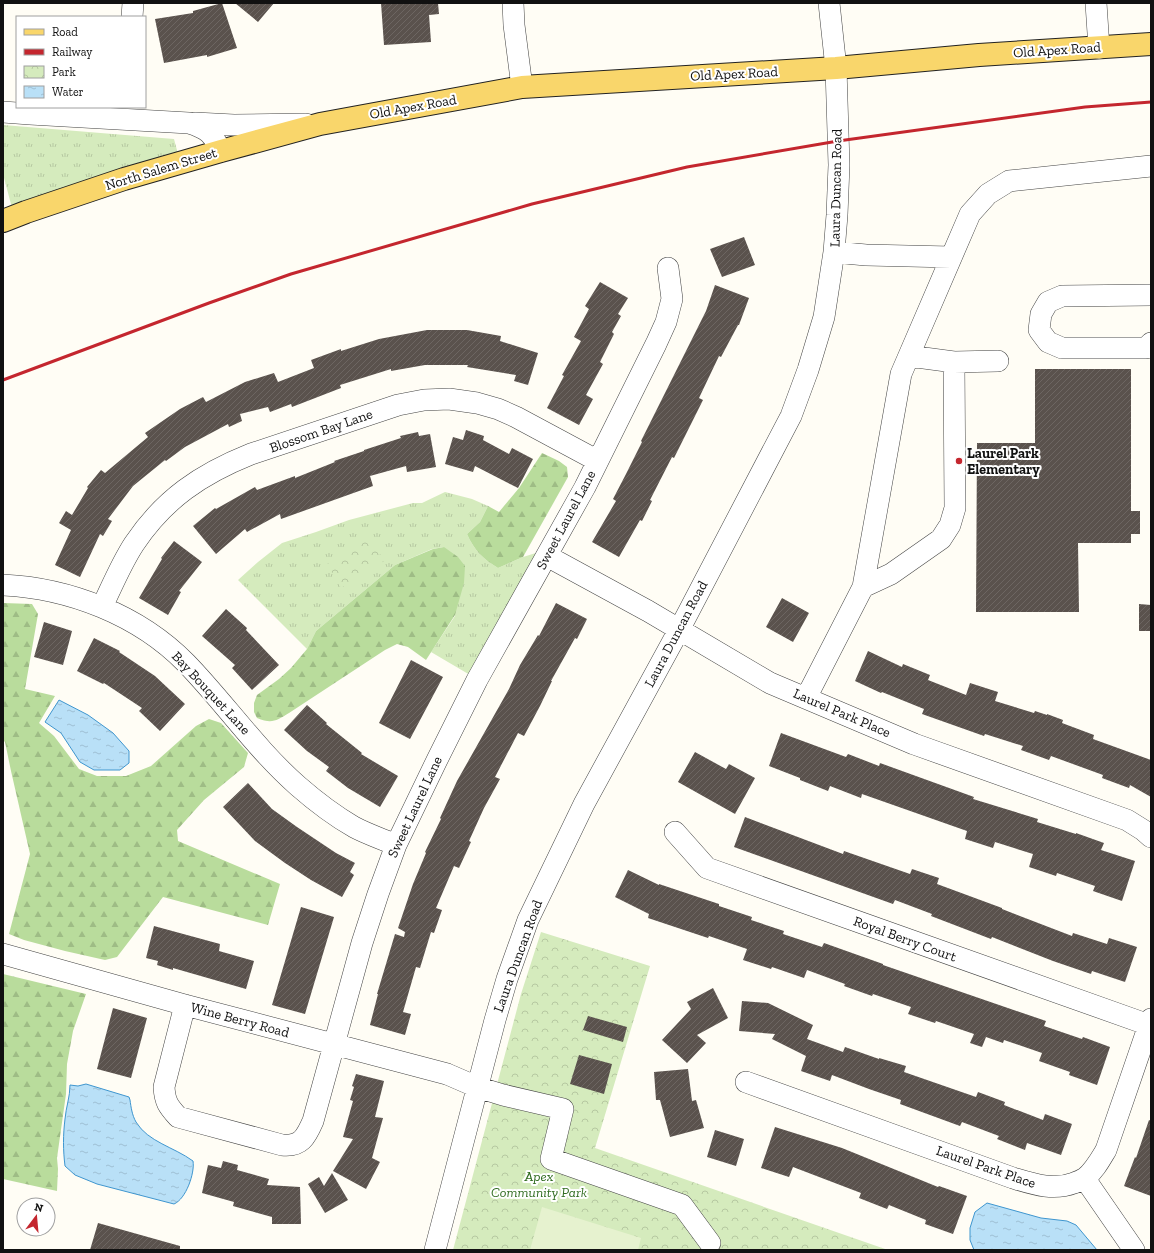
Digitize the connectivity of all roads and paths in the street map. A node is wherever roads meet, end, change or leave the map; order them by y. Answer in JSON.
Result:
{"nodes":[{"id":1,"x":133,"y":3,"type":"edge"},
{"id":2,"x":513,"y":3,"type":"edge"},
{"id":3,"x":829,"y":3,"type":"edge"},
{"id":4,"x":1096,"y":3,"type":"edge"},
{"id":5,"x":132,"y":16,"type":"edge"},
{"id":6,"x":1151,"y":44,"type":"edge"},
{"id":7,"x":1099,"y":48,"type":"junction"},
{"id":8,"x":836,"y":68,"type":"junction"},
{"id":9,"x":522,"y":87,"type":"junction"},
{"id":10,"x":3,"y":112,"type":"edge"},
{"id":11,"x":125,"y":113,"type":"edge"},
{"id":12,"x":189,"y":123,"type":"junction"},
{"id":13,"x":320,"y":124,"type":"junction"},
{"id":14,"x":221,"y":151,"type":"junction"},
{"id":15,"x":1151,"y":166,"type":"edge"},
{"id":16,"x":3,"y":221,"type":"edge"},
{"id":17,"x":834,"y":252,"type":"junction"},
{"id":18,"x":951,"y":257,"type":"junction"},
{"id":19,"x":668,"y":268,"type":"dead end"},
{"id":20,"x":1151,"y":295,"type":"edge"},
{"id":21,"x":1151,"y":343,"type":"edge"},
{"id":22,"x":909,"y":356,"type":"junction"},
{"id":23,"x":998,"y":361,"type":"dead end"},
{"id":24,"x":954,"y":362,"type":"junction"},
{"id":25,"x":598,"y":461,"type":"junction"},
{"id":26,"x":548,"y":556,"type":"junction"},
{"id":27,"x":3,"y":585,"type":"edge"},
{"id":28,"x":863,"y":587,"type":"junction"},
{"id":29,"x":102,"y":607,"type":"junction"},
{"id":30,"x":679,"y":630,"type":"junction"},
{"id":31,"x":806,"y":698,"type":"junction"},
{"id":32,"x":675,"y":832,"type":"dead end"},
{"id":33,"x":1151,"y":836,"type":"edge"},
{"id":34,"x":396,"y":845,"type":"junction"},
{"id":35,"x":3,"y":954,"type":"edge"},
{"id":36,"x":185,"y":1005,"type":"junction"},
{"id":37,"x":1150,"y":1022,"type":"edge"},
{"id":38,"x":333,"y":1045,"type":"junction"},
{"id":39,"x":746,"y":1082,"type":"dead end"},
{"id":40,"x":477,"y":1086,"type":"junction"},
{"id":41,"x":1085,"y":1179,"type":"junction"},
{"id":42,"x":710,"y":1243,"type":"dead end"},
{"id":43,"x":435,"y":1250,"type":"edge"},
{"id":44,"x":1134,"y":1250,"type":"edge"}],
"edges":[{"from":1,"to":5,"type":"street"},
{"from":2,"to":9,"type":"street"},
{"from":3,"to":8,"type":"street","name":"Laura Duncan Road"},
{"from":4,"to":7,"type":"street"},
{"from":6,"to":7,"type":"main road","name":"Old Apex Road"},
{"from":7,"to":8,"type":"main road","name":"Old Apex Road"},
{"from":8,"to":9,"type":"main road","name":"Old Apex Road"},
{"from":8,"to":17,"type":"street","name":"Laura Duncan Road"},
{"from":9,"to":13,"type":"main road","name":"Old Apex Road"},
{"from":10,"to":11,"type":"street"},
{"from":11,"to":12,"type":"street"},
{"from":12,"to":13,"type":"street"},
{"from":12,"to":14,"type":"street"},
{"from":13,"to":14,"type":"main road","name":"North Salem Street"},
{"from":14,"to":16,"type":"main road","name":"North Salem Street"},
{"from":15,"to":18,"type":"street"},
{"from":17,"to":18,"type":"street"},
{"from":17,"to":30,"type":"street","name":"Laura Duncan Road"},
{"from":18,"to":22,"type":"street"},
{"from":19,"to":25,"type":"street","name":"Sweet Laurel Lane"},
{"from":20,"to":21,"type":"street"},
{"from":22,"to":24,"type":"street"},
{"from":22,"to":28,"type":"street"},
{"from":23,"to":24,"type":"street"},
{"from":24,"to":28,"type":"street"},
{"from":25,"to":26,"type":"street","name":"Sweet Laurel Lane"},
{"from":25,"to":29,"type":"street","name":"Blossom Bay Lane"},
{"from":26,"to":30,"type":"street","name":"Laurel Park Place"},
{"from":26,"to":34,"type":"street","name":"Sweet Laurel Lane"},
{"from":27,"to":29,"type":"street","name":"Bay Bouquet Lane"},
{"from":28,"to":31,"type":"street"},
{"from":29,"to":34,"type":"street","name":"Bay Bouquet Lane"},
{"from":30,"to":31,"type":"street","name":"Laurel Park Place"},
{"from":30,"to":40,"type":"street","name":"Laura Duncan Road"},
{"from":31,"to":33,"type":"street","name":"Laurel Park Place"},
{"from":32,"to":37,"type":"street","name":"Royal Berry Court"},
{"from":34,"to":38,"type":"street","name":"Sweet Laurel Lane"},
{"from":35,"to":36,"type":"street","name":"Wine Berry Road"},
{"from":36,"to":38,"type":"street","name":"Wine Berry Road"},
{"from":36,"to":38,"type":"street","name":"Sweet Laurel Lane"},
{"from":37,"to":41,"type":"street","name":"Laurel Park Place"},
{"from":38,"to":40,"type":"street","name":"Wine Berry Road"},
{"from":39,"to":41,"type":"street","name":"Laurel Park Place"},
{"from":40,"to":42,"type":"street","name":"Wine Berry Road"},
{"from":40,"to":43,"type":"street","name":"Laura Duncan Road"},
{"from":41,"to":44,"type":"street"}]}
